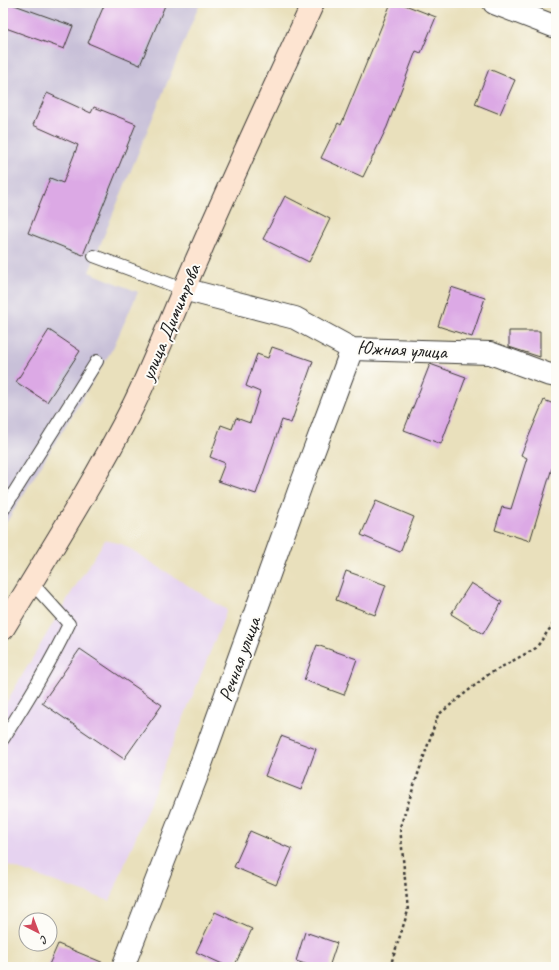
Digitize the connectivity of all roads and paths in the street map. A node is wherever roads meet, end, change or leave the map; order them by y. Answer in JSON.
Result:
{"nodes":[{"id":1,"x":314,"y":3,"type":"edge"},
{"id":2,"x":494,"y":3,"type":"edge"},
{"id":3,"x":556,"y":27,"type":"edge"},
{"id":4,"x":94,"y":256,"type":"dead end"},
{"id":5,"x":183,"y":289,"type":"junction"},
{"id":6,"x":352,"y":349,"type":"junction"},
{"id":7,"x":97,"y":361,"type":"dead end"},
{"id":8,"x":556,"y":376,"type":"edge"},
{"id":9,"x":3,"y":510,"type":"edge"},
{"id":10,"x":31,"y":582,"type":"junction"},
{"id":11,"x":556,"y":620,"type":"edge"},
{"id":12,"x":3,"y":628,"type":"edge"},
{"id":13,"x":3,"y":739,"type":"edge"},
{"id":14,"x":123,"y":967,"type":"edge"},
{"id":15,"x":390,"y":967,"type":"edge"}],
"edges":[{"from":1,"to":5,"type":"street","name":"улица Димитрова"},
{"from":2,"to":3,"type":"street"},
{"from":4,"to":5,"type":"lane"},
{"from":5,"to":6,"type":"street","name":"Южная улица"},
{"from":5,"to":10,"type":"street","name":"улица Димитрова"},
{"from":6,"to":8,"type":"street","name":"Южная улица"},
{"from":6,"to":14,"type":"street","name":"Речная улица"},
{"from":7,"to":9,"type":"lane"},
{"from":10,"to":12,"type":"street","name":"улица Димитрова"},
{"from":10,"to":13,"type":"lane"},
{"from":11,"to":15,"type":"path"}]}
